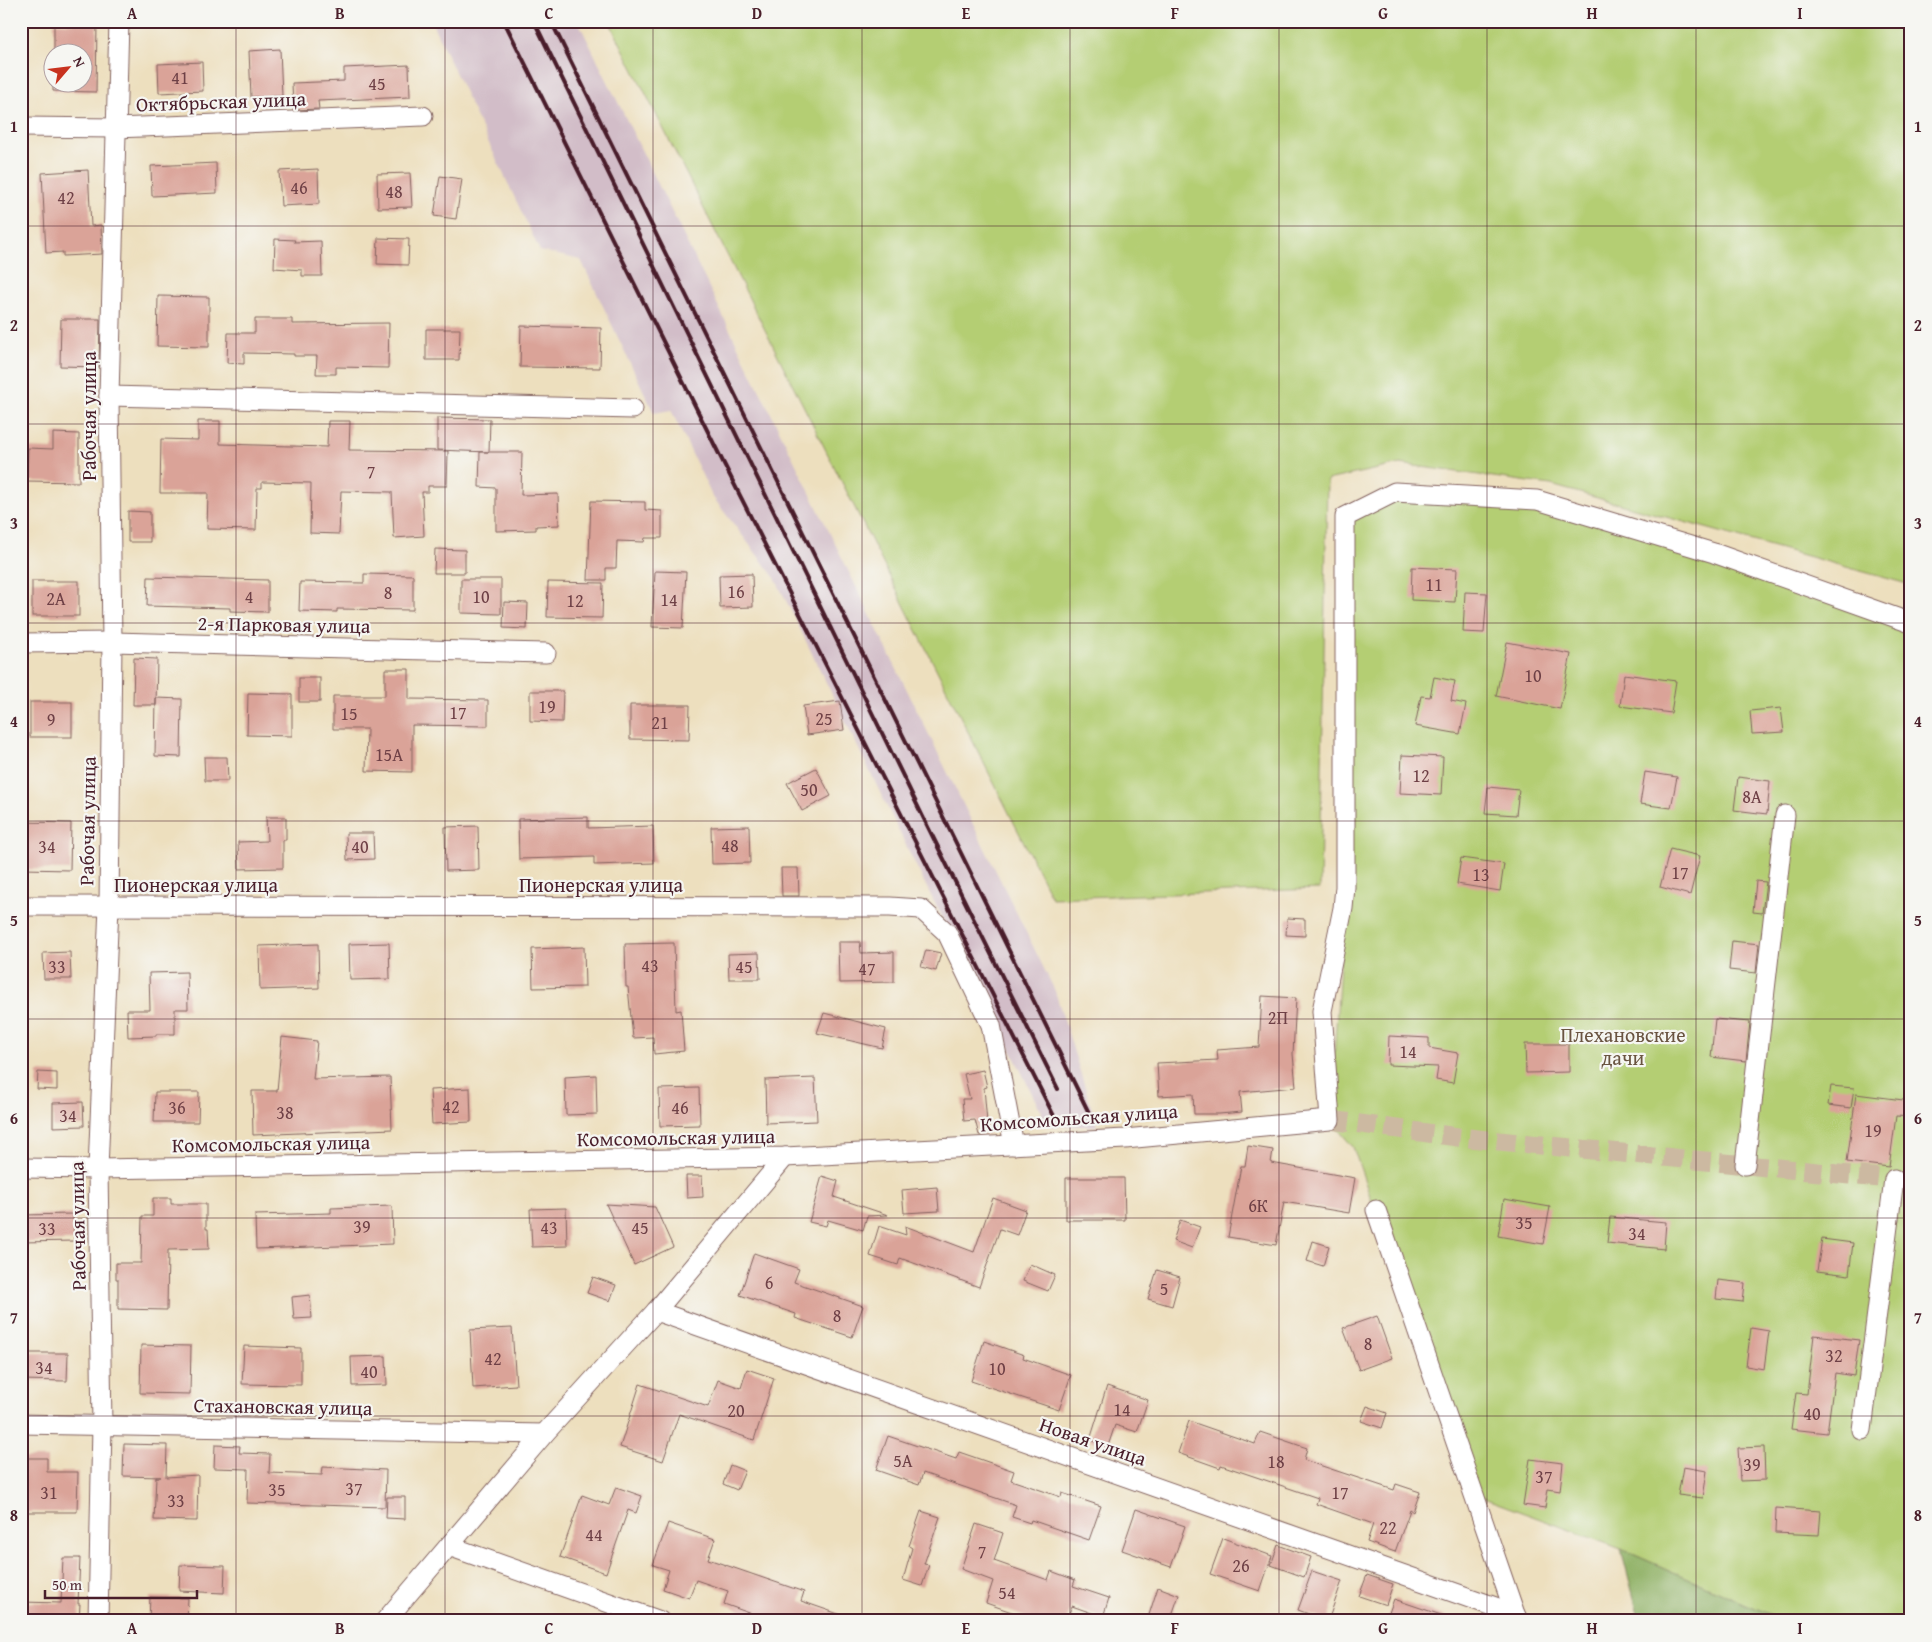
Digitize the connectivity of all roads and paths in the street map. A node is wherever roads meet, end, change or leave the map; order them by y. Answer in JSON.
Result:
{"nodes":[{"id":1,"x":119,"y":21,"type":"edge"},
{"id":2,"x":423,"y":116,"type":"dead end"},
{"id":3,"x":21,"y":127,"type":"edge"},
{"id":4,"x":116,"y":128,"type":"junction"},
{"id":5,"x":109,"y":396,"type":"junction"},
{"id":6,"x":632,"y":409,"type":"dead end"},
{"id":7,"x":1911,"y":623,"type":"edge"},
{"id":8,"x":112,"y":642,"type":"junction"},
{"id":9,"x":21,"y":643,"type":"edge"},
{"id":10,"x":546,"y":653,"type":"dead end"},
{"id":11,"x":1785,"y":815,"type":"dead end"},
{"id":12,"x":21,"y":906,"type":"edge"},
{"id":13,"x":109,"y":906,"type":"junction"},
{"id":14,"x":1014,"y":1145,"type":"junction"},
{"id":15,"x":785,"y":1157,"type":"junction"},
{"id":16,"x":1745,"y":1165,"type":"dead end"},
{"id":17,"x":21,"y":1168,"type":"edge"},
{"id":18,"x":98,"y":1169,"type":"junction"},
{"id":19,"x":1894,"y":1180,"type":"dead end"},
{"id":20,"x":1376,"y":1210,"type":"dead end"},
{"id":21,"x":656,"y":1311,"type":"junction"},
{"id":22,"x":21,"y":1424,"type":"edge"},
{"id":23,"x":102,"y":1425,"type":"junction"},
{"id":24,"x":1862,"y":1430,"type":"dead end"},
{"id":25,"x":544,"y":1434,"type":"junction"},
{"id":26,"x":449,"y":1546,"type":"junction"},
{"id":27,"x":1517,"y":1617,"type":"edge"},
{"id":28,"x":98,"y":1621,"type":"edge"},
{"id":29,"x":385,"y":1621,"type":"edge"},
{"id":30,"x":660,"y":1621,"type":"edge"}],
"edges":[{"from":1,"to":4,"type":"street","name":"Рабочая улица"},
{"from":2,"to":4,"type":"street","name":"Октябрьская улица"},
{"from":3,"to":4,"type":"street","name":"Октябрьская улица"},
{"from":4,"to":5,"type":"street","name":"Рабочая улица"},
{"from":5,"to":6,"type":"street"},
{"from":5,"to":8,"type":"street","name":"Рабочая улица"},
{"from":7,"to":14,"type":"street","name":"Комсомольская улица"},
{"from":8,"to":9,"type":"street","name":"2-я Парковая улица"},
{"from":8,"to":10,"type":"street","name":"2-я Парковая улица"},
{"from":8,"to":13,"type":"street","name":"Рабочая улица"},
{"from":11,"to":16,"type":"street"},
{"from":12,"to":13,"type":"street","name":"Пионерская улица"},
{"from":13,"to":14,"type":"street","name":"Пионерская улица"},
{"from":13,"to":18,"type":"street","name":"Рабочая улица"},
{"from":14,"to":15,"type":"street","name":"Комсомольская улица"},
{"from":15,"to":18,"type":"street","name":"Комсомольская улица"},
{"from":15,"to":21,"type":"street"},
{"from":17,"to":18,"type":"street","name":"Комсомольская улица"},
{"from":18,"to":23,"type":"street","name":"Рабочая улица"},
{"from":19,"to":24,"type":"street"},
{"from":20,"to":27,"type":"street"},
{"from":21,"to":25,"type":"street"},
{"from":21,"to":27,"type":"street","name":"Новая улица"},
{"from":22,"to":23,"type":"street","name":"Стахановская улица"},
{"from":23,"to":25,"type":"street","name":"Стахановская улица"},
{"from":23,"to":28,"type":"street","name":"Рабочая улица"},
{"from":25,"to":26,"type":"street"},
{"from":26,"to":29,"type":"street"},
{"from":26,"to":30,"type":"street"}]}
